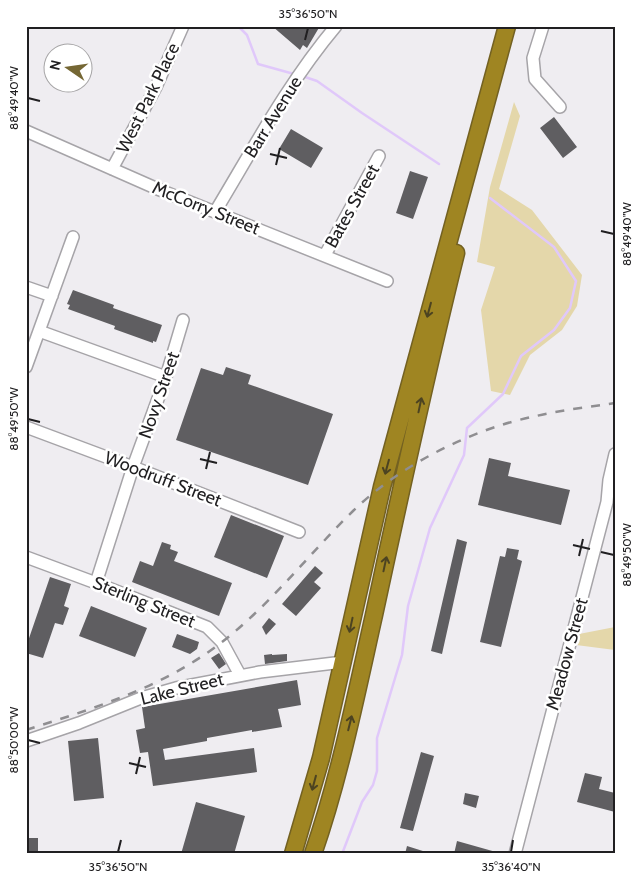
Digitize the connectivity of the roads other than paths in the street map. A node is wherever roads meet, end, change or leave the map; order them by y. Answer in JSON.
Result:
{"nodes":[{"id":1,"x":182,"y":26,"type":"edge"},
{"id":2,"x":336,"y":26,"type":"edge"},
{"id":3,"x":507,"y":26,"type":"edge"},
{"id":4,"x":518,"y":26,"type":"edge"},
{"id":5,"x":543,"y":26,"type":"edge"},
{"id":6,"x":560,"y":107,"type":"dead end"},
{"id":7,"x":26,"y":130,"type":"edge"},
{"id":8,"x":379,"y":156,"type":"dead end"},
{"id":9,"x":112,"y":169,"type":"junction"},
{"id":10,"x":215,"y":212,"type":"junction"},
{"id":11,"x":73,"y":237,"type":"dead end"},
{"id":12,"x":325,"y":256,"type":"junction"},
{"id":13,"x":387,"y":282,"type":"dead end"},
{"id":14,"x":26,"y":287,"type":"edge"},
{"id":15,"x":52,"y":296,"type":"junction"},
{"id":16,"x":183,"y":320,"type":"dead end"},
{"id":17,"x":39,"y":331,"type":"junction"},
{"id":18,"x":26,"y":367,"type":"edge"},
{"id":19,"x":166,"y":377,"type":"junction"},
{"id":20,"x":26,"y":427,"type":"edge"},
{"id":21,"x":615,"y":454,"type":"edge"},
{"id":22,"x":133,"y":467,"type":"junction"},
{"id":23,"x":611,"y":502,"type":"edge"},
{"id":24,"x":299,"y":532,"type":"dead end"},
{"id":25,"x":26,"y":557,"type":"edge"},
{"id":26,"x":96,"y":583,"type":"junction"},
{"id":27,"x":343,"y":662,"type":"junction"},
{"id":28,"x":240,"y":675,"type":"junction"},
{"id":29,"x":26,"y":741,"type":"edge"},
{"id":30,"x":293,"y":854,"type":"edge"},
{"id":31,"x":314,"y":854,"type":"edge"},
{"id":32,"x":516,"y":854,"type":"edge"}],
"edges":[{"from":1,"to":9,"type":"street","name":"West Park Place"},
{"from":2,"to":10,"type":"street","name":"Barr Avenue"},
{"from":3,"to":27,"type":"highway","one_way":true},
{"from":31,"to":4,"type":"highway","one_way":true},
{"from":5,"to":6,"type":"street"},
{"from":7,"to":9,"type":"street","name":"McCorry Street"},
{"from":8,"to":12,"type":"street","name":"Bates Street"},
{"from":9,"to":10,"type":"street","name":"McCorry Street"},
{"from":10,"to":12,"type":"street","name":"McCorry Street"},
{"from":11,"to":15,"type":"street"},
{"from":12,"to":13,"type":"street","name":"McCorry Street"},
{"from":14,"to":15,"type":"street"},
{"from":15,"to":17,"type":"street"},
{"from":16,"to":19,"type":"street","name":"Novy Street"},
{"from":17,"to":18,"type":"street"},
{"from":17,"to":19,"type":"street"},
{"from":19,"to":22,"type":"street","name":"Novy Street"},
{"from":20,"to":22,"type":"street","name":"Woodruff Street"},
{"from":21,"to":23,"type":"street","name":"Meadow Street"},
{"from":22,"to":24,"type":"street","name":"Woodruff Street"},
{"from":22,"to":26,"type":"street","name":"Novy Street"},
{"from":23,"to":32,"type":"street","name":"Meadow Street"},
{"from":25,"to":26,"type":"street","name":"Sterling Street"},
{"from":26,"to":28,"type":"street","name":"Sterling Street"},
{"from":27,"to":28,"type":"street","name":"Lake Street"},
{"from":27,"to":30,"type":"highway","one_way":true},
{"from":28,"to":29,"type":"street","name":"Lake Street"}]}
